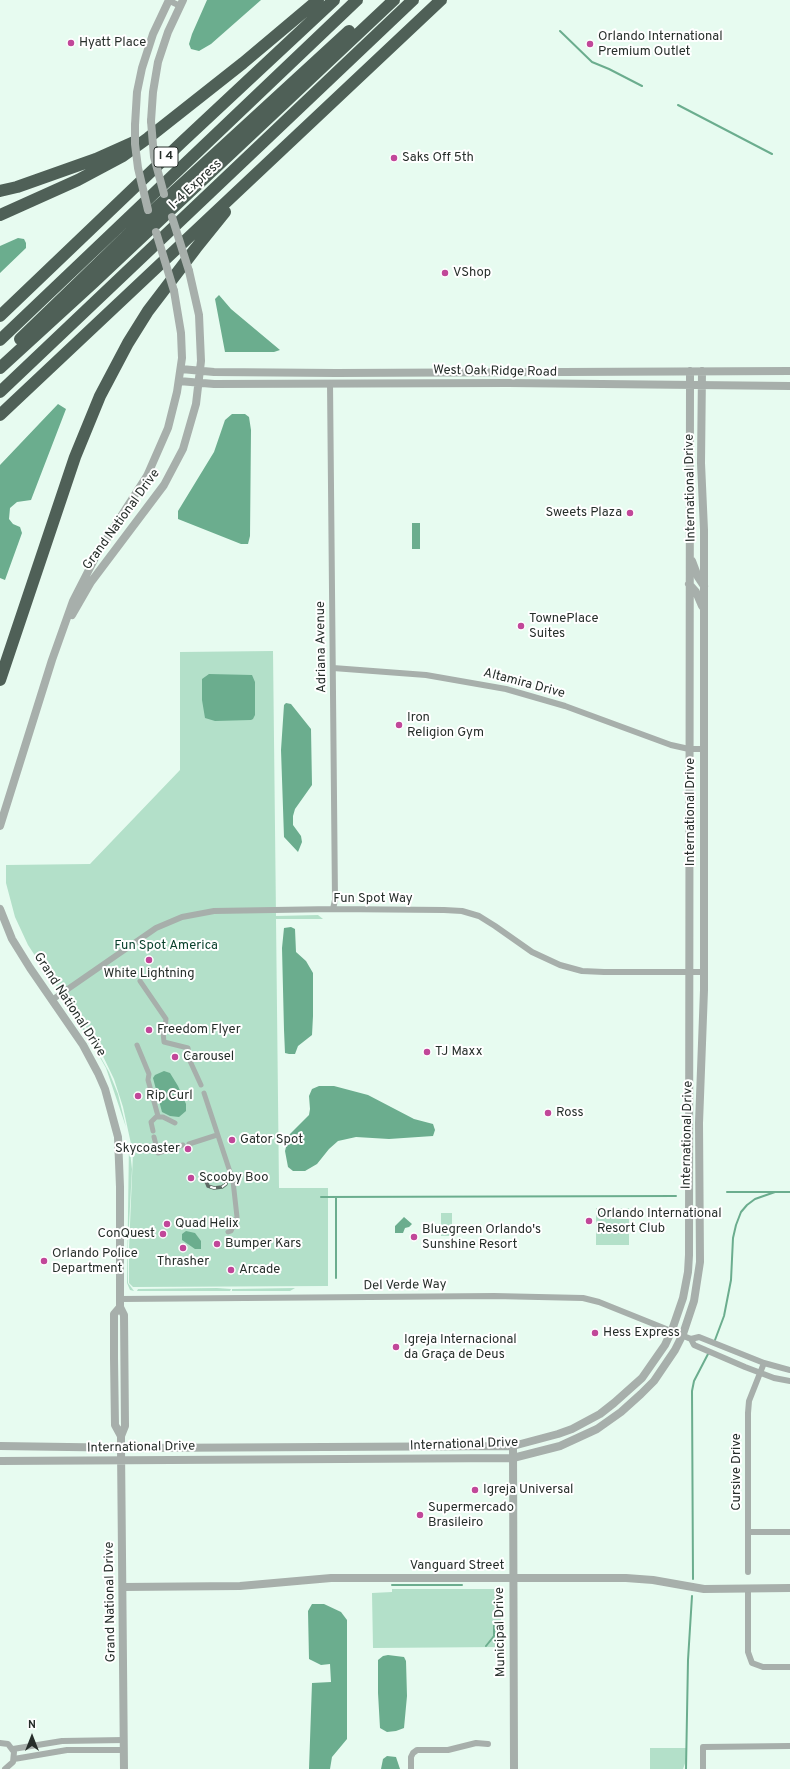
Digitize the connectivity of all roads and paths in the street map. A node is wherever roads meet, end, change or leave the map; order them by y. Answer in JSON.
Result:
{"nodes":[{"id":1,"x":169,"y":0,"type":"edge"},
{"id":2,"x":318,"y":0,"type":"edge"},
{"id":3,"x":334,"y":0,"type":"edge"},
{"id":4,"x":357,"y":0,"type":"edge"},
{"id":5,"x":383,"y":0,"type":"edge"},
{"id":6,"x":394,"y":0,"type":"edge"},
{"id":7,"x":413,"y":0,"type":"edge"},
{"id":8,"x":441,"y":0,"type":"edge"},
{"id":9,"x":181,"y":3,"type":"edge"},
{"id":10,"x":148,"y":138,"type":"junction"},
{"id":11,"x":0,"y":191,"type":"edge"},
{"id":12,"x":234,"y":195,"type":"junction"},
{"id":13,"x":168,"y":205,"type":"junction"},
{"id":14,"x":0,"y":215,"type":"edge"},
{"id":15,"x":152,"y":221,"type":"junction"},
{"id":16,"x":0,"y":316,"type":"edge"},
{"id":17,"x":0,"y":340,"type":"edge"},
{"id":18,"x":0,"y":358,"type":"edge"},
{"id":19,"x":0,"y":368,"type":"edge"},
{"id":20,"x":180,"y":369,"type":"junction"},
{"id":21,"x":200,"y":371,"type":"junction"},
{"id":22,"x":690,"y":371,"type":"junction"},
{"id":23,"x":702,"y":371,"type":"junction"},
{"id":24,"x":790,"y":371,"type":"edge"},
{"id":25,"x":179,"y":381,"type":"junction"},
{"id":26,"x":199,"y":383,"type":"junction"},
{"id":27,"x":330,"y":383,"type":"junction"},
{"id":28,"x":690,"y":386,"type":"junction"},
{"id":29,"x":702,"y":386,"type":"junction"},
{"id":30,"x":790,"y":386,"type":"edge"},
{"id":31,"x":0,"y":392,"type":"edge"},
{"id":32,"x":0,"y":416,"type":"edge"},
{"id":33,"x":690,"y":553,"type":"junction"},
{"id":34,"x":689,"y":584,"type":"junction"},
{"id":35,"x":704,"y":586,"type":"junction"},
{"id":36,"x":704,"y":614,"type":"junction"},
{"id":37,"x":63,"y":631,"type":"junction"},
{"id":38,"x":333,"y":668,"type":"junction"},
{"id":39,"x":0,"y":680,"type":"edge"},
{"id":40,"x":689,"y":749,"type":"junction"},
{"id":41,"x":703,"y":749,"type":"junction"},
{"id":42,"x":0,"y":826,"type":"edge"},
{"id":43,"x":0,"y":909,"type":"edge"},
{"id":44,"x":333,"y":909,"type":"junction"},
{"id":45,"x":689,"y":972,"type":"junction"},
{"id":46,"x":703,"y":972,"type":"junction"},
{"id":47,"x":140,"y":981,"type":"dead end"},
{"id":48,"x":52,"y":1000,"type":"junction"},
{"id":49,"x":137,"y":1045,"type":"dead end"},
{"id":50,"x":201,"y":1085,"type":"dead end"},
{"id":51,"x":204,"y":1093,"type":"dead end"},
{"id":52,"x":158,"y":1116,"type":"junction"},
{"id":53,"x":175,"y":1123,"type":"dead end"},
{"id":54,"x":217,"y":1135,"type":"junction"},
{"id":55,"x":228,"y":1232,"type":"dead end"},
{"id":56,"x":120,"y":1303,"type":"junction"},
{"id":57,"x":672,"y":1330,"type":"junction"},
{"id":58,"x":683,"y":1334,"type":"junction"},
{"id":59,"x":691,"y":1339,"type":"junction"},
{"id":60,"x":764,"y":1363,"type":"junction"},
{"id":61,"x":790,"y":1370,"type":"edge"},
{"id":62,"x":760,"y":1372,"type":"junction"},
{"id":63,"x":790,"y":1381,"type":"edge"},
{"id":64,"x":0,"y":1446,"type":"edge"},
{"id":65,"x":513,"y":1446,"type":"junction"},
{"id":66,"x":264,"y":1447,"type":"junction"},
{"id":67,"x":417,"y":1447,"type":"junction"},
{"id":68,"x":121,"y":1448,"type":"junction"},
{"id":69,"x":512,"y":1458,"type":"junction"},
{"id":70,"x":397,"y":1459,"type":"junction"},
{"id":71,"x":121,"y":1460,"type":"junction"},
{"id":72,"x":241,"y":1460,"type":"junction"},
{"id":73,"x":0,"y":1461,"type":"edge"},
{"id":74,"x":748,"y":1532,"type":"junction"},
{"id":75,"x":790,"y":1532,"type":"edge"},
{"id":76,"x":748,"y":1572,"type":"dead end"},
{"id":77,"x":512,"y":1578,"type":"junction"},
{"id":78,"x":123,"y":1587,"type":"junction"},
{"id":79,"x":790,"y":1588,"type":"edge"},
{"id":80,"x":748,"y":1589,"type":"junction"},
{"id":81,"x":790,"y":1667,"type":"edge"},
{"id":82,"x":124,"y":1740,"type":"junction"},
{"id":83,"x":0,"y":1743,"type":"edge"},
{"id":84,"x":488,"y":1744,"type":"dead end"},
{"id":85,"x":790,"y":1746,"type":"edge"},
{"id":86,"x":13,"y":1749,"type":"junction"},
{"id":87,"x":124,"y":1750,"type":"junction"},
{"id":88,"x":14,"y":1759,"type":"junction"},
{"id":89,"x":5,"y":1769,"type":"edge"},
{"id":90,"x":124,"y":1769,"type":"edge"},
{"id":91,"x":411,"y":1769,"type":"edge"},
{"id":92,"x":514,"y":1769,"type":"edge"},
{"id":93,"x":703,"y":1769,"type":"edge"}],
"edges":[{"from":1,"to":9,"type":"street"},
{"from":1,"to":15,"type":"street","name":"Grand National Drive","bridge":true},
{"from":2,"to":10,"type":"highway"},
{"from":3,"to":16,"type":"highway","number":"I 4"},
{"from":4,"to":17,"type":"highway","name":"I-4 Express"},
{"from":5,"to":13,"type":"highway"},
{"from":6,"to":13,"type":"highway"},
{"from":7,"to":31,"type":"highway","name":"I-4 Express"},
{"from":8,"to":12,"type":"highway"},
{"from":9,"to":13,"type":"street","name":"Grand National Drive","bridge":true},
{"from":10,"to":11,"type":"highway"},
{"from":10,"to":14,"type":"highway"},
{"from":12,"to":32,"type":"highway"},
{"from":12,"to":39,"type":"highway"},
{"from":13,"to":15,"type":"highway"},
{"from":13,"to":21,"type":"street","name":"Grand National Drive","bridge":true},
{"from":15,"to":18,"type":"highway"},
{"from":15,"to":19,"type":"highway"},
{"from":15,"to":20,"type":"street","name":"Grand National Drive","bridge":true},
{"from":20,"to":21,"type":"street","name":"West Oak Ridge Road"},
{"from":20,"to":25,"type":"street","name":"Grand National Drive"},
{"from":21,"to":22,"type":"street","name":"West Oak Ridge Road"},
{"from":21,"to":26,"type":"street","name":"Grand National Drive"},
{"from":22,"to":23,"type":"street","name":"West Oak Ridge Road"},
{"from":22,"to":28,"type":"street","name":"International Drive"},
{"from":23,"to":24,"type":"street","name":"West Oak Ridge Road"},
{"from":23,"to":29,"type":"street","name":"International Drive"},
{"from":25,"to":26,"type":"street","name":"West Oak Ridge Road"},
{"from":25,"to":37,"type":"street","name":"Grand National Drive"},
{"from":26,"to":27,"type":"street","name":"West Oak Ridge Road"},
{"from":26,"to":37,"type":"street","name":"Grand National Drive"},
{"from":27,"to":28,"type":"street","name":"West Oak Ridge Road"},
{"from":27,"to":38,"type":"street","name":"Adriana Avenue"},
{"from":28,"to":29,"type":"street","name":"West Oak Ridge Road"},
{"from":28,"to":33,"type":"street","name":"International Drive"},
{"from":29,"to":30,"type":"street","name":"West Oak Ridge Road"},
{"from":29,"to":35,"type":"street","name":"International Drive"},
{"from":33,"to":34,"type":"street","name":"International Drive"},
{"from":33,"to":35,"type":"street"},
{"from":34,"to":36,"type":"street"},
{"from":34,"to":40,"type":"street","name":"International Drive"},
{"from":35,"to":36,"type":"street","name":"International Drive"},
{"from":36,"to":41,"type":"street","name":"International Drive"},
{"from":37,"to":42,"type":"street","name":"Grand National Drive"},
{"from":38,"to":40,"type":"street","name":"Altamira Drive"},
{"from":38,"to":44,"type":"street","name":"Adriana Avenue"},
{"from":40,"to":41,"type":"street","name":"Altamira Drive"},
{"from":40,"to":45,"type":"street","name":"International Drive"},
{"from":41,"to":46,"type":"street","name":"International Drive"},
{"from":43,"to":48,"type":"street","name":"Grand National Drive"},
{"from":44,"to":45,"type":"street","name":"Fun Spot Way"},
{"from":44,"to":48,"type":"street","name":"Fun Spot Way"},
{"from":45,"to":46,"type":"street","name":"Fun Spot Way"},
{"from":45,"to":57,"type":"street","name":"International Drive"},
{"from":46,"to":58,"type":"street","name":"International Drive"},
{"from":47,"to":50,"type":"street"},
{"from":48,"to":56,"type":"street","name":"Grand National Drive"},
{"from":49,"to":52,"type":"street"},
{"from":51,"to":54,"type":"street"},
{"from":52,"to":53,"type":"street"},
{"from":52,"to":54,"type":"street"},
{"from":54,"to":55,"type":"street"},
{"from":56,"to":57,"type":"street","name":"Del Verde Way"},
{"from":56,"to":68,"type":"street","name":"Grand National Drive"},
{"from":57,"to":58,"type":"street","name":"Del Verde Way"},
{"from":57,"to":65,"type":"street","name":"International Drive"},
{"from":58,"to":59,"type":"street","name":"Del Verde Way"},
{"from":58,"to":69,"type":"street","name":"International Drive"},
{"from":59,"to":60,"type":"street"},
{"from":59,"to":62,"type":"street"},
{"from":60,"to":61,"type":"street"},
{"from":60,"to":62,"type":"street","name":"Cursive Drive"},
{"from":62,"to":63,"type":"street"},
{"from":62,"to":74,"type":"street","name":"Cursive Drive"},
{"from":64,"to":68,"type":"street","name":"International Drive"},
{"from":65,"to":67,"type":"street","name":"International Drive"},
{"from":65,"to":69,"type":"street","name":"Municipal Drive"},
{"from":66,"to":67,"type":"street","name":"International Drive"},
{"from":66,"to":68,"type":"street","name":"International Drive"},
{"from":66,"to":72,"type":"street"},
{"from":67,"to":70,"type":"street"},
{"from":68,"to":71,"type":"street","name":"Grand National Drive"},
{"from":69,"to":70,"type":"street","name":"International Drive"},
{"from":69,"to":77,"type":"street","name":"Municipal Drive"},
{"from":70,"to":72,"type":"street","name":"International Drive"},
{"from":71,"to":72,"type":"street","name":"International Drive"},
{"from":71,"to":73,"type":"street","name":"International Drive"},
{"from":71,"to":78,"type":"street","name":"Grand National Drive"},
{"from":74,"to":75,"type":"street"},
{"from":74,"to":76,"type":"street","name":"Cursive Drive"},
{"from":77,"to":78,"type":"street","name":"Vanguard Street"},
{"from":77,"to":80,"type":"street","name":"Vanguard Street"},
{"from":77,"to":92,"type":"street","name":"Municipal Drive"},
{"from":78,"to":82,"type":"street","name":"Grand National Drive"},
{"from":79,"to":80,"type":"street","name":"Vanguard Street"},
{"from":80,"to":81,"type":"street"},
{"from":82,"to":86,"type":"street"},
{"from":82,"to":87,"type":"street","name":"Grand National Drive"},
{"from":83,"to":86,"type":"street"},
{"from":84,"to":91,"type":"street"},
{"from":85,"to":93,"type":"street"},
{"from":86,"to":88,"type":"street"},
{"from":87,"to":88,"type":"street"},
{"from":87,"to":90,"type":"street","name":"Grand National Drive"},
{"from":88,"to":89,"type":"street"}]}
